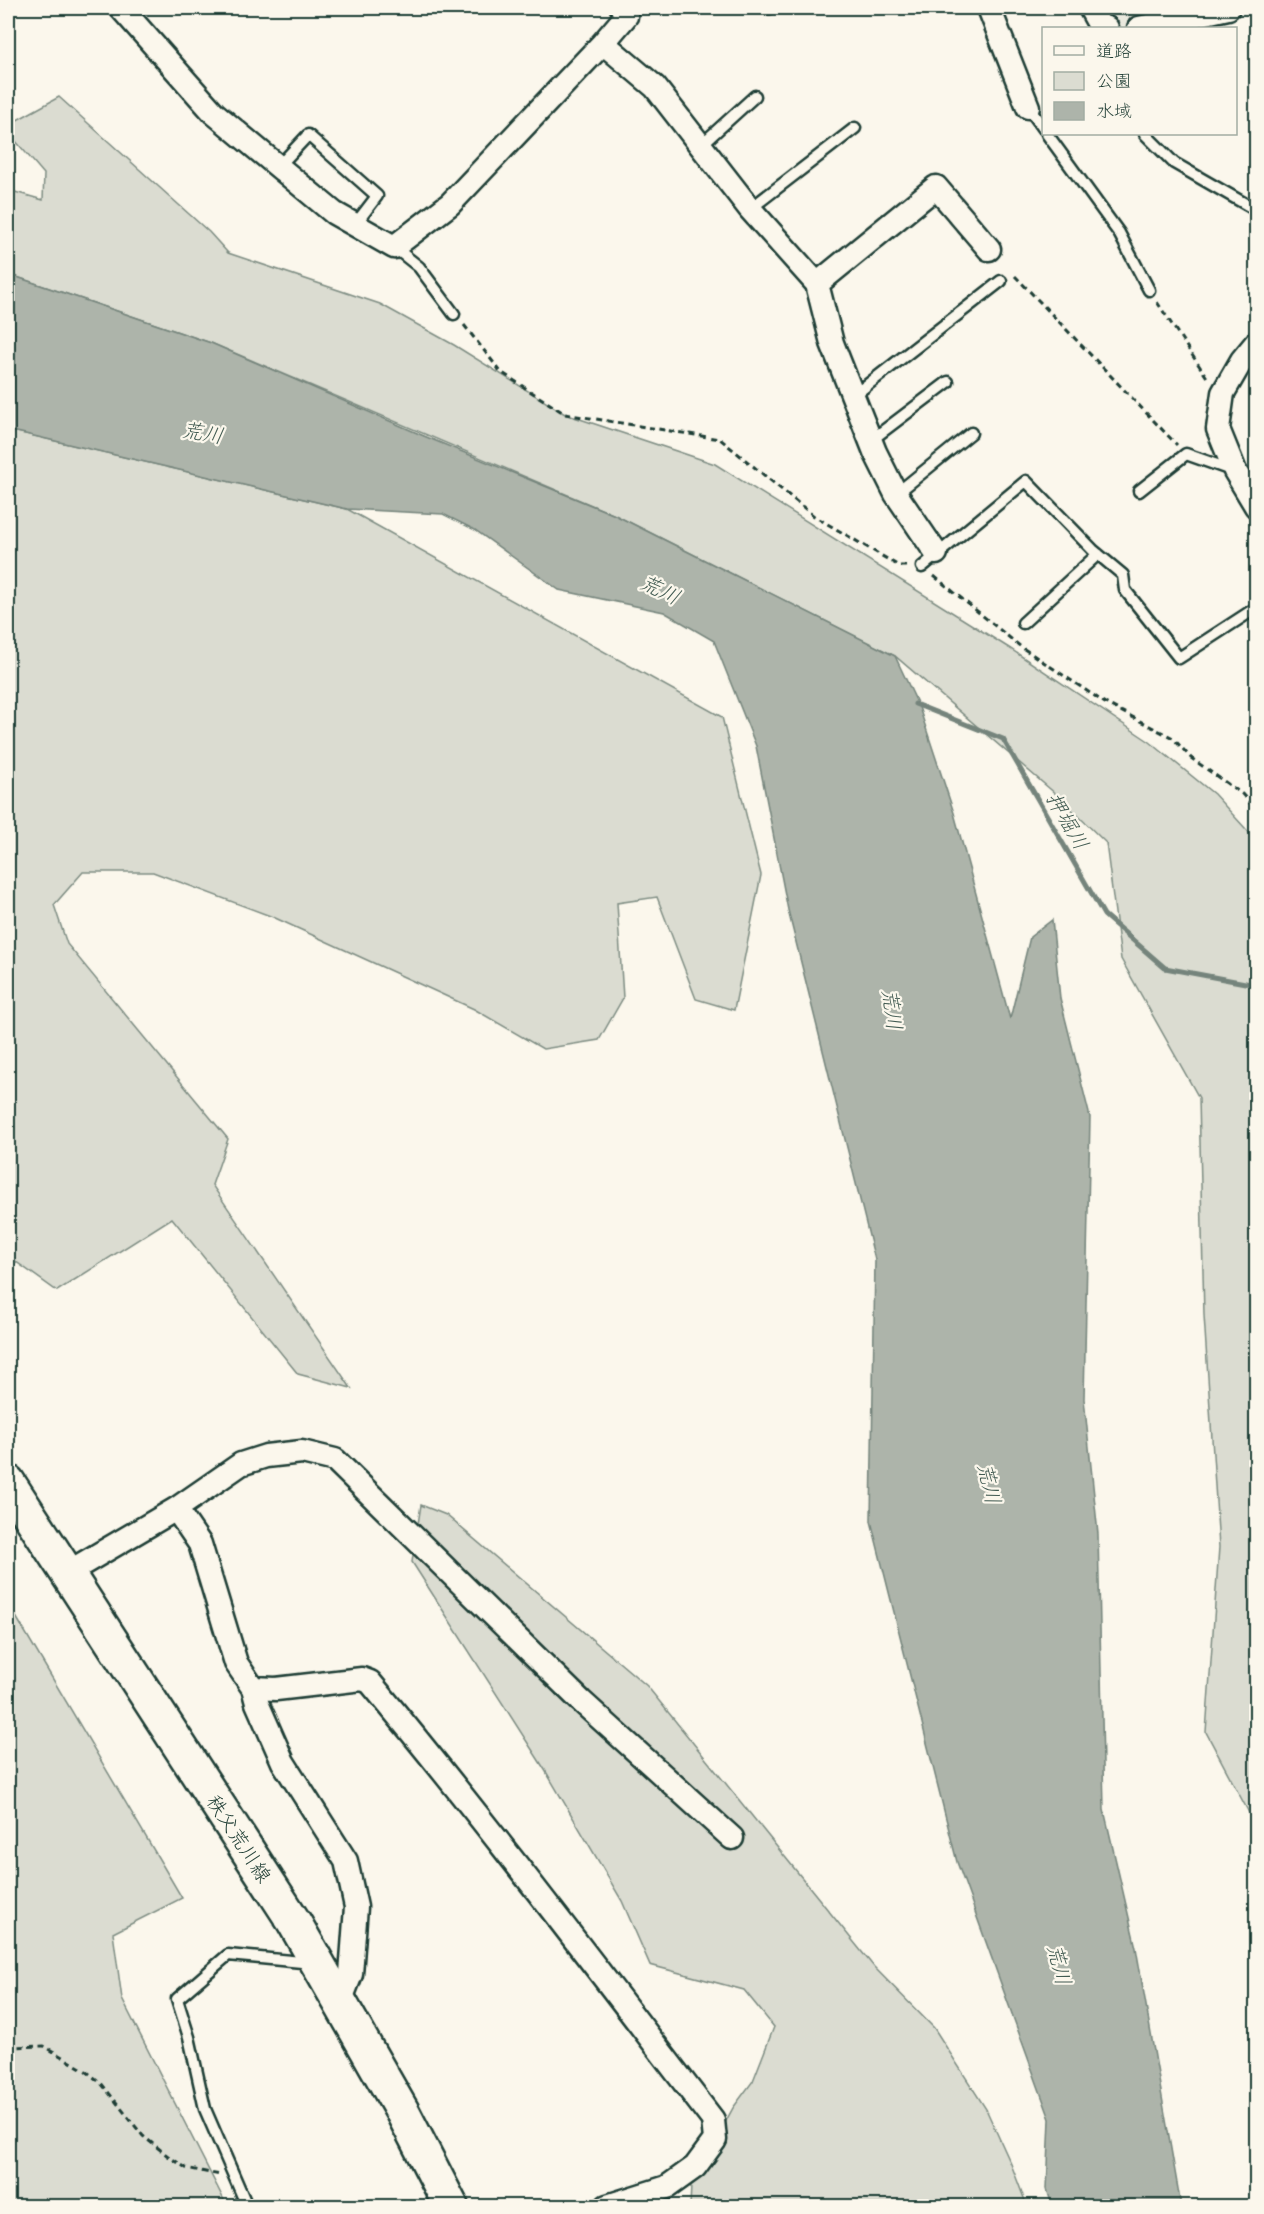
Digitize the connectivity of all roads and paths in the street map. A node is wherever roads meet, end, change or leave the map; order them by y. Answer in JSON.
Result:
{"nodes":[{"id":1,"x":121,"y":8,"type":"edge"},
{"id":2,"x":990,"y":8,"type":"edge"},
{"id":3,"x":1090,"y":8,"type":"edge"},
{"id":4,"x":1228,"y":8,"type":"edge"},
{"id":5,"x":628,"y":10,"type":"edge"},
{"id":6,"x":1104,"y":27,"type":"edge"},
{"id":7,"x":1143,"y":27,"type":"edge"},
{"id":8,"x":603,"y":44,"type":"junction"},
{"id":9,"x":755,"y":96,"type":"dead end"},
{"id":10,"x":1028,"y":107,"type":"joint"},
{"id":11,"x":1042,"y":126,"type":"edge"},
{"id":12,"x":855,"y":128,"type":"dead end"},
{"id":13,"x":1048,"y":135,"type":"edge"},
{"id":14,"x":1146,"y":135,"type":"edge"},
{"id":15,"x":701,"y":145,"type":"junction"},
{"id":16,"x":278,"y":167,"type":"junction"},
{"id":17,"x":750,"y":209,"type":"junction"},
{"id":18,"x":1257,"y":210,"type":"edge"},
{"id":19,"x":354,"y":226,"type":"junction"},
{"id":20,"x":394,"y":247,"type":"junction"},
{"id":21,"x":989,"y":249,"type":"joint"},
{"id":22,"x":1001,"y":281,"type":"dead end"},
{"id":23,"x":817,"y":284,"type":"junction"},
{"id":24,"x":1149,"y":290,"type":"joint"},
{"id":25,"x":454,"y":314,"type":"joint"},
{"id":26,"x":1257,"y":343,"type":"edge"},
{"id":27,"x":948,"y":382,"type":"dead end"},
{"id":28,"x":1222,"y":393,"type":"junction"},
{"id":29,"x":853,"y":396,"type":"junction"},
{"id":30,"x":971,"y":433,"type":"dead end"},
{"id":31,"x":870,"y":441,"type":"junction"},
{"id":32,"x":1186,"y":454,"type":"junction"},
{"id":33,"x":1235,"y":471,"type":"junction"},
{"id":34,"x":1139,"y":491,"type":"dead end"},
{"id":35,"x":896,"y":494,"type":"junction"},
{"id":36,"x":1257,"y":506,"type":"edge"},
{"id":37,"x":1098,"y":554,"type":"junction"},
{"id":38,"x":929,"y":560,"type":"junction"},
{"id":39,"x":1257,"y":608,"type":"edge"},
{"id":40,"x":1023,"y":622,"type":"dead end"},
{"id":41,"x":1257,"y":810,"type":"edge"},
{"id":42,"x":8,"y":1482,"type":"edge"},
{"id":43,"x":176,"y":1509,"type":"junction"},
{"id":44,"x":67,"y":1573,"type":"junction"},
{"id":45,"x":253,"y":1688,"type":"junction"},
{"id":46,"x":732,"y":1838,"type":"dead end"},
{"id":47,"x":318,"y":1964,"type":"junction"},
{"id":48,"x":340,"y":2002,"type":"junction"},
{"id":49,"x":8,"y":2047,"type":"edge"},
{"id":50,"x":233,"y":2178,"type":"junction"},
{"id":51,"x":247,"y":2206,"type":"edge"},
{"id":52,"x":451,"y":2206,"type":"edge"},
{"id":53,"x":607,"y":2206,"type":"edge"}],
"edges":[{"from":1,"to":16,"type":"street"},
{"from":2,"to":10,"type":"street"},
{"from":3,"to":6,"type":"street"},
{"from":4,"to":7,"type":"street"},
{"from":5,"to":8,"type":"street"},
{"from":8,"to":15,"type":"street"},
{"from":8,"to":20,"type":"street"},
{"from":9,"to":15,"type":"lane"},
{"from":10,"to":11,"type":"lane"},
{"from":12,"to":17,"type":"lane"},
{"from":13,"to":24,"type":"lane"},
{"from":14,"to":18,"type":"lane"},
{"from":15,"to":17,"type":"street"},
{"from":16,"to":19,"type":"street"},
{"from":16,"to":19,"type":"lane"},
{"from":17,"to":23,"type":"street"},
{"from":19,"to":20,"type":"street"},
{"from":20,"to":25,"type":"lane"},
{"from":21,"to":23,"type":"street"},
{"from":21,"to":32,"type":"path"},
{"from":22,"to":29,"type":"lane"},
{"from":23,"to":29,"type":"street"},
{"from":24,"to":28,"type":"path"},
{"from":25,"to":38,"type":"path"},
{"from":26,"to":28,"type":"street"},
{"from":27,"to":31,"type":"lane"},
{"from":28,"to":33,"type":"street"},
{"from":29,"to":31,"type":"street"},
{"from":30,"to":35,"type":"lane"},
{"from":31,"to":35,"type":"street"},
{"from":32,"to":33,"type":"lane"},
{"from":32,"to":34,"type":"lane"},
{"from":33,"to":36,"type":"street"},
{"from":35,"to":38,"type":"street"},
{"from":37,"to":38,"type":"lane"},
{"from":37,"to":39,"type":"lane"},
{"from":37,"to":40,"type":"lane"},
{"from":38,"to":41,"type":"path"},
{"from":42,"to":44,"type":"main road","name":"秩父荒川線"},
{"from":43,"to":44,"type":"street"},
{"from":43,"to":45,"type":"street"},
{"from":43,"to":46,"type":"street"},
{"from":44,"to":47,"type":"main road","name":"秩父荒川線"},
{"from":45,"to":48,"type":"street"},
{"from":45,"to":53,"type":"street"},
{"from":47,"to":48,"type":"main road","name":"秩父荒川線"},
{"from":47,"to":50,"type":"lane"},
{"from":48,"to":52,"type":"main road","name":"秩父荒川線"},
{"from":49,"to":50,"type":"path"},
{"from":50,"to":51,"type":"lane"}]}
